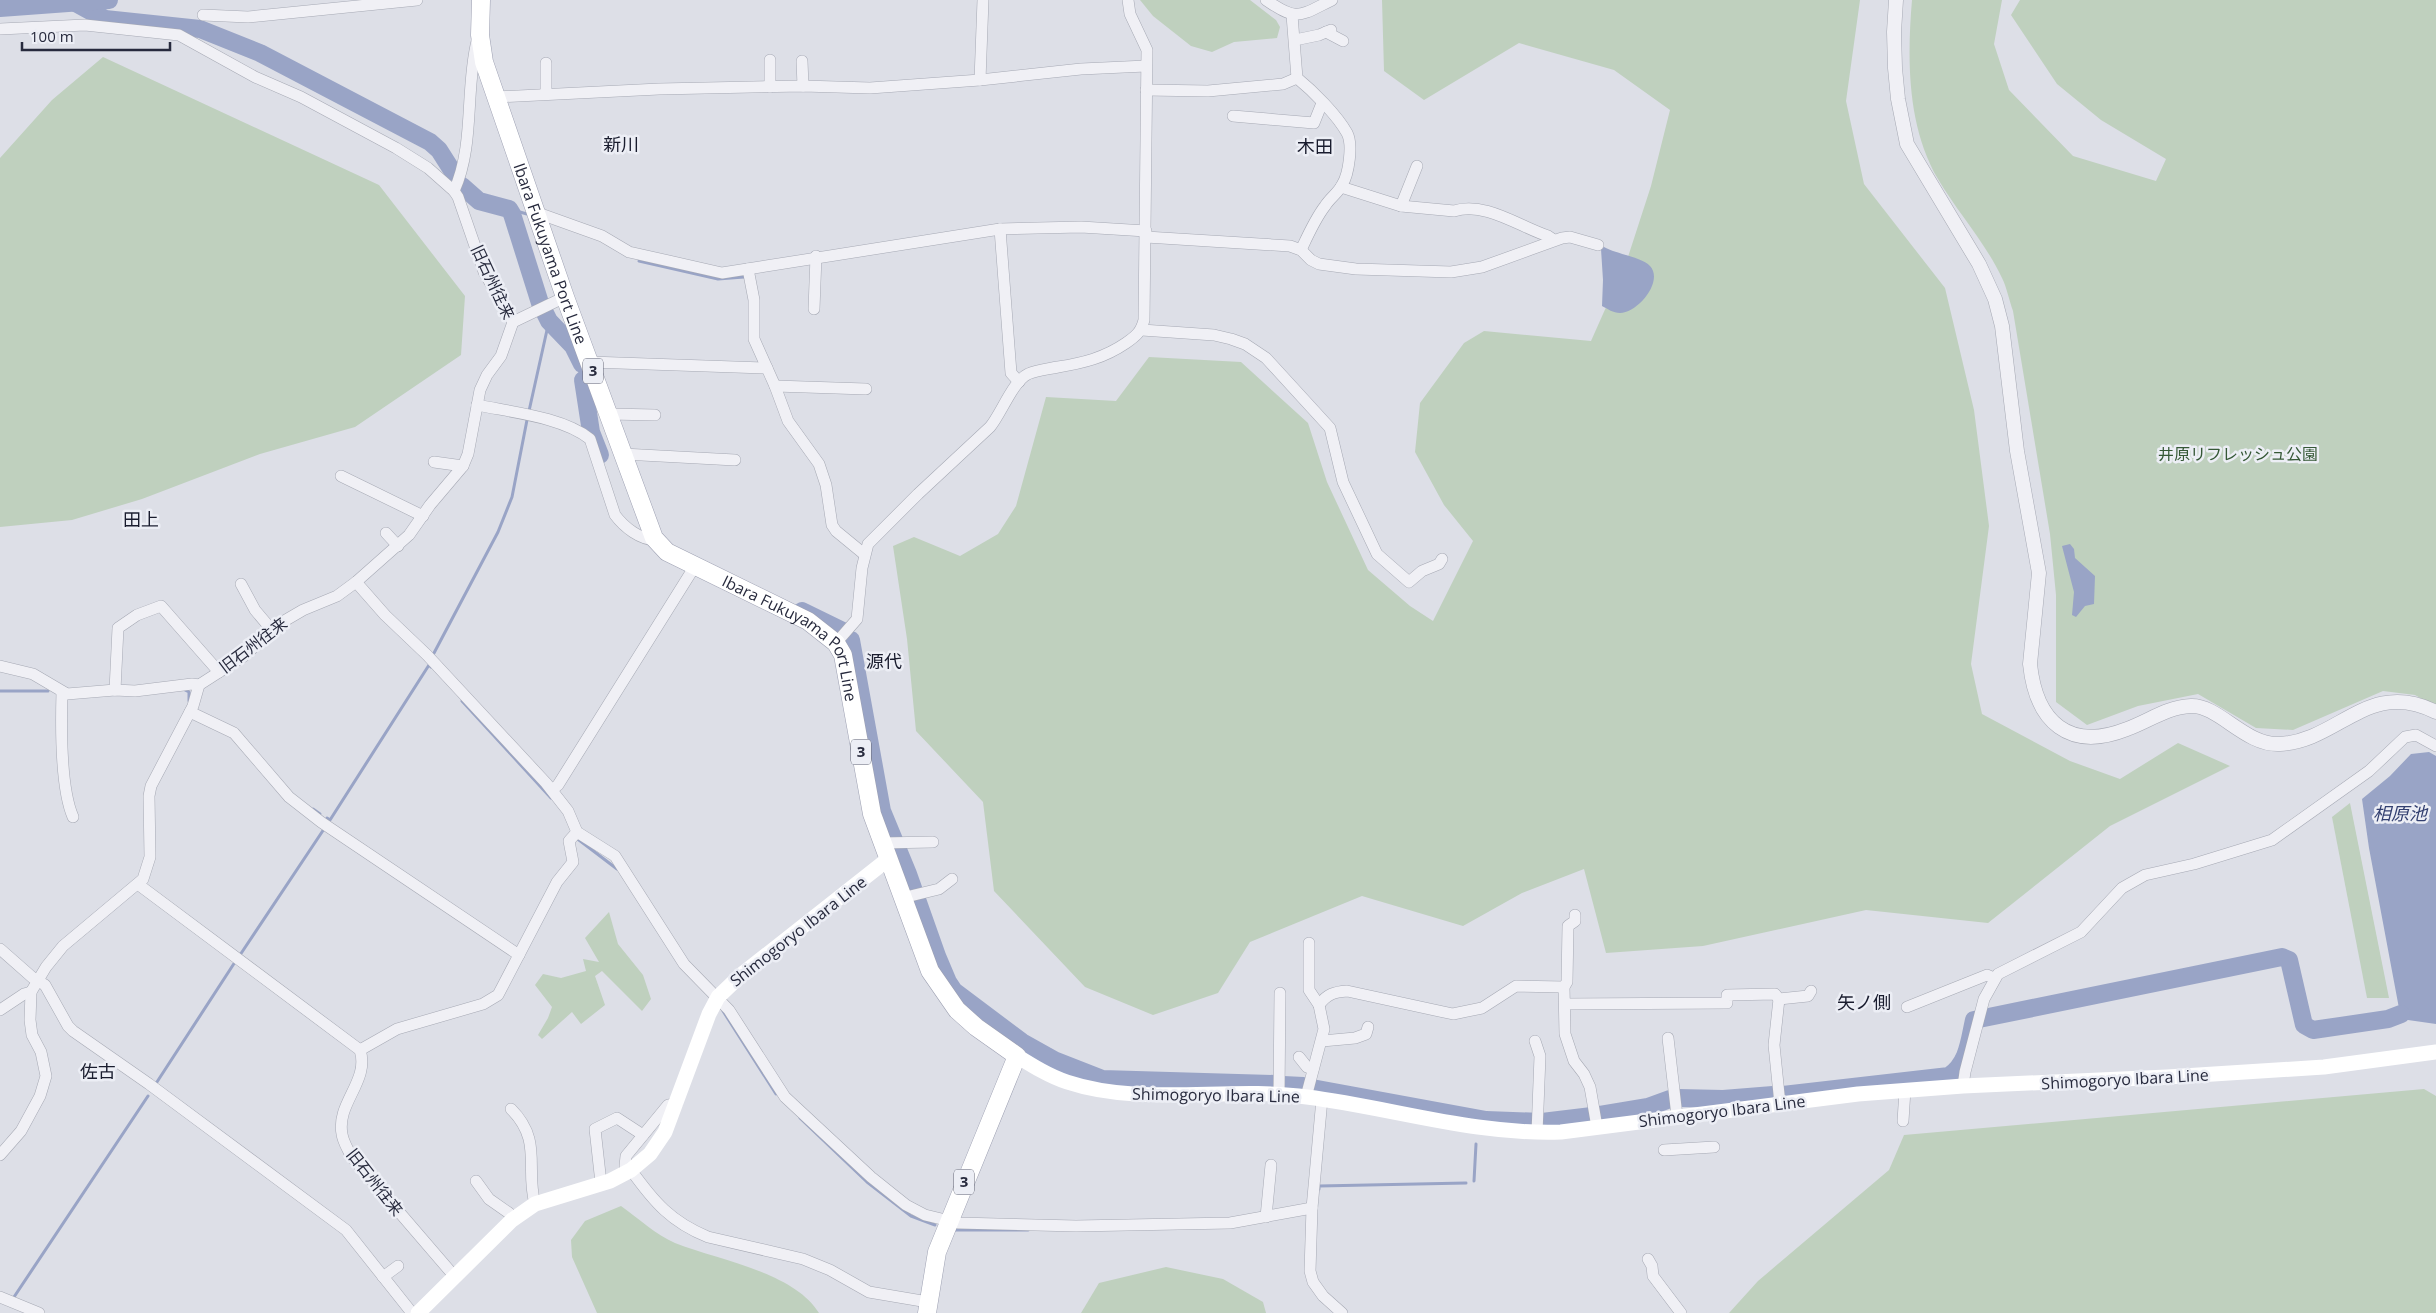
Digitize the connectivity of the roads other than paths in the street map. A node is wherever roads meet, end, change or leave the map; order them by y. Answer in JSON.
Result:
{"nodes":[{"id":1,"x":418,"y":0,"type":"edge"},
{"id":2,"x":481,"y":0,"type":"edge"},
{"id":3,"x":983,"y":0,"type":"edge"},
{"id":4,"x":1128,"y":0,"type":"edge"},
{"id":5,"x":1266,"y":0,"type":"edge"},
{"id":6,"x":1332,"y":0,"type":"edge"},
{"id":7,"x":1896,"y":0,"type":"edge"},
{"id":8,"x":203,"y":15,"type":"dead end"},
{"id":9,"x":1292,"y":15,"type":"junction"},
{"id":10,"x":0,"y":29,"type":"edge"},
{"id":11,"x":480,"y":35,"type":"junction"},
{"id":12,"x":1295,"y":40,"type":"junction"},
{"id":13,"x":1343,"y":41,"type":"dead end"},
{"id":14,"x":770,"y":60,"type":"dead end"},
{"id":15,"x":802,"y":60,"type":"dead end"},
{"id":16,"x":546,"y":63,"type":"dead end"},
{"id":17,"x":1146,"y":66,"type":"junction"},
{"id":18,"x":1298,"y":78,"type":"junction"},
{"id":19,"x":980,"y":80,"type":"junction"},
{"id":20,"x":803,"y":86,"type":"junction"},
{"id":21,"x":770,"y":87,"type":"junction"},
{"id":22,"x":1146,"y":90,"type":"junction"},
{"id":23,"x":546,"y":94,"type":"junction"},
{"id":24,"x":497,"y":97,"type":"junction"},
{"id":25,"x":1322,"y":103,"type":"junction"},
{"id":26,"x":1233,"y":116,"type":"dead end"},
{"id":27,"x":1417,"y":166,"type":"dead end"},
{"id":28,"x":1341,"y":187,"type":"junction"},
{"id":29,"x":454,"y":191,"type":"junction"},
{"id":30,"x":1401,"y":206,"type":"junction"},
{"id":31,"x":535,"y":212,"type":"junction"},
{"id":32,"x":1000,"y":230,"type":"junction"},
{"id":33,"x":1146,"y":234,"type":"junction"},
{"id":34,"x":1554,"y":240,"type":"junction"},
{"id":35,"x":1598,"y":245,"type":"dead end"},
{"id":36,"x":1301,"y":250,"type":"junction"},
{"id":37,"x":816,"y":256,"type":"junction"},
{"id":38,"x":748,"y":269,"type":"junction"},
{"id":39,"x":565,"y":297,"type":"junction"},
{"id":40,"x":814,"y":308,"type":"dead end"},
{"id":41,"x":513,"y":322,"type":"junction"},
{"id":42,"x":1142,"y":330,"type":"junction"},
{"id":43,"x":590,"y":362,"type":"junction"},
{"id":44,"x":768,"y":368,"type":"junction"},
{"id":45,"x":1019,"y":382,"type":"junction"},
{"id":46,"x":775,"y":386,"type":"junction"},
{"id":47,"x":866,"y":389,"type":"dead end"},
{"id":48,"x":477,"y":406,"type":"junction"},
{"id":49,"x":610,"y":414,"type":"junction"},
{"id":50,"x":655,"y":415,"type":"dead end"},
{"id":51,"x":623,"y":454,"type":"junction"},
{"id":52,"x":735,"y":460,"type":"dead end"},
{"id":53,"x":434,"y":462,"type":"dead end"},
{"id":54,"x":463,"y":466,"type":"junction"},
{"id":55,"x":341,"y":476,"type":"dead end"},
{"id":56,"x":423,"y":516,"type":"junction"},
{"id":57,"x":386,"y":533,"type":"dead end"},
{"id":58,"x":656,"y":540,"type":"junction"},
{"id":59,"x":398,"y":546,"type":"junction"},
{"id":60,"x":864,"y":554,"type":"junction"},
{"id":61,"x":1442,"y":559,"type":"dead end"},
{"id":62,"x":695,"y":566,"type":"junction"},
{"id":63,"x":356,"y":582,"type":"junction"},
{"id":64,"x":240,"y":584,"type":"dead end"},
{"id":65,"x":152,"y":596,"type":"dead end"},
{"id":66,"x":161,"y":606,"type":"junction"},
{"id":67,"x":271,"y":629,"type":"junction"},
{"id":68,"x":836,"y":642,"type":"junction"},
{"id":69,"x":0,"y":666,"type":"edge"},
{"id":70,"x":219,"y":672,"type":"junction"},
{"id":71,"x":199,"y":686,"type":"junction"},
{"id":72,"x":115,"y":690,"type":"junction"},
{"id":73,"x":62,"y":692,"type":"junction"},
{"id":74,"x":190,"y":712,"type":"junction"},
{"id":75,"x":2436,"y":712,"type":"edge"},
{"id":76,"x":2436,"y":746,"type":"edge"},
{"id":77,"x":552,"y":790,"type":"junction"},
{"id":78,"x":73,"y":817,"type":"dead end"},
{"id":79,"x":574,"y":834,"type":"junction"},
{"id":80,"x":934,"y":842,"type":"dead end"},
{"id":81,"x":890,"y":843,"type":"junction"},
{"id":82,"x":887,"y":860,"type":"junction"},
{"id":83,"x":952,"y":879,"type":"dead end"},
{"id":84,"x":139,"y":885,"type":"junction"},
{"id":85,"x":911,"y":896,"type":"junction"},
{"id":86,"x":1575,"y":915,"type":"dead end"},
{"id":87,"x":1308,"y":943,"type":"dead end"},
{"id":88,"x":0,"y":948,"type":"edge"},
{"id":89,"x":519,"y":955,"type":"junction"},
{"id":90,"x":38,"y":981,"type":"junction"},
{"id":91,"x":1991,"y":983,"type":"junction"},
{"id":92,"x":1564,"y":987,"type":"junction"},
{"id":93,"x":1811,"y":991,"type":"dead end"},
{"id":94,"x":31,"y":992,"type":"junction"},
{"id":95,"x":1280,"y":993,"type":"dead end"},
{"id":96,"x":718,"y":997,"type":"junction"},
{"id":97,"x":1779,"y":999,"type":"junction"},
{"id":98,"x":1319,"y":1004,"type":"junction"},
{"id":99,"x":1565,"y":1004,"type":"junction"},
{"id":100,"x":1907,"y":1007,"type":"dead end"},
{"id":101,"x":0,"y":1010,"type":"edge"},
{"id":102,"x":1368,"y":1027,"type":"dead end"},
{"id":103,"x":1668,"y":1038,"type":"dead end"},
{"id":104,"x":1322,"y":1040,"type":"junction"},
{"id":105,"x":1535,"y":1041,"type":"dead end"},
{"id":106,"x":360,"y":1050,"type":"junction"},
{"id":107,"x":2436,"y":1052,"type":"edge"},
{"id":108,"x":1017,"y":1056,"type":"junction"},
{"id":109,"x":1298,"y":1058,"type":"dead end"},
{"id":110,"x":1313,"y":1069,"type":"junction"},
{"id":111,"x":1963,"y":1086,"type":"junction"},
{"id":112,"x":1904,"y":1090,"type":"junction"},
{"id":113,"x":1279,"y":1094,"type":"junction"},
{"id":114,"x":1306,"y":1097,"type":"junction"},
{"id":115,"x":1322,"y":1099,"type":"junction"},
{"id":116,"x":676,"y":1102,"type":"junction"},
{"id":117,"x":1780,"y":1104,"type":"junction"},
{"id":118,"x":511,"y":1109,"type":"dead end"},
{"id":119,"x":1676,"y":1116,"type":"junction"},
{"id":120,"x":1903,"y":1121,"type":"dead end"},
{"id":121,"x":1537,"y":1126,"type":"junction"},
{"id":122,"x":1597,"y":1127,"type":"junction"},
{"id":123,"x":643,"y":1135,"type":"junction"},
{"id":124,"x":1714,"y":1148,"type":"dead end"},
{"id":125,"x":1664,"y":1150,"type":"dead end"},
{"id":126,"x":0,"y":1155,"type":"edge"},
{"id":127,"x":1271,"y":1165,"type":"dead end"},
{"id":128,"x":630,"y":1171,"type":"junction"},
{"id":129,"x":476,"y":1181,"type":"dead end"},
{"id":130,"x":602,"y":1183,"type":"junction"},
{"id":131,"x":535,"y":1204,"type":"junction"},
{"id":132,"x":1312,"y":1208,"type":"junction"},
{"id":133,"x":1266,"y":1217,"type":"junction"},
{"id":134,"x":512,"y":1220,"type":"junction"},
{"id":135,"x":948,"y":1221,"type":"junction"},
{"id":136,"x":1648,"y":1260,"type":"dead end"},
{"id":137,"x":398,"y":1266,"type":"dead end"},
{"id":138,"x":383,"y":1276,"type":"junction"},
{"id":139,"x":455,"y":1277,"type":"junction"},
{"id":140,"x":0,"y":1297,"type":"edge"},
{"id":141,"x":927,"y":1308,"type":"edge"},
{"id":142,"x":422,"y":1311,"type":"edge"},
{"id":143,"x":39,"y":1313,"type":"edge"},
{"id":144,"x":1342,"y":1313,"type":"edge"},
{"id":145,"x":1681,"y":1313,"type":"edge"}],
"edges":[{"from":1,"to":8,"type":"street"},
{"from":2,"to":11,"type":"main road","name":"Ibara Fukuyama Port Line","number":"3"},
{"from":3,"to":19,"type":"street"},
{"from":4,"to":17,"type":"street"},
{"from":5,"to":9,"type":"street"},
{"from":6,"to":9,"type":"street"},
{"from":7,"to":75,"type":"street"},
{"from":9,"to":12,"type":"street"},
{"from":10,"to":29,"type":"street"},
{"from":11,"to":24,"type":"main road","name":"Ibara Fukuyama Port Line","number":"3"},
{"from":11,"to":29,"type":"street"},
{"from":12,"to":13,"type":"street"},
{"from":12,"to":18,"type":"street"},
{"from":14,"to":21,"type":"street"},
{"from":15,"to":20,"type":"street"},
{"from":16,"to":23,"type":"street"},
{"from":17,"to":19,"type":"street"},
{"from":17,"to":22,"type":"street"},
{"from":18,"to":22,"type":"street"},
{"from":18,"to":25,"type":"street"},
{"from":19,"to":20,"type":"street"},
{"from":20,"to":21,"type":"street"},
{"from":21,"to":23,"type":"street"},
{"from":22,"to":33,"type":"street"},
{"from":23,"to":24,"type":"street"},
{"from":24,"to":31,"type":"main road","name":"Ibara Fukuyama Port Line","number":"3"},
{"from":25,"to":26,"type":"street"},
{"from":25,"to":28,"type":"street"},
{"from":27,"to":30,"type":"street"},
{"from":28,"to":30,"type":"street"},
{"from":28,"to":36,"type":"street"},
{"from":29,"to":41,"type":"street","name":"旧石州往来"},
{"from":30,"to":34,"type":"street"},
{"from":31,"to":38,"type":"street"},
{"from":31,"to":39,"type":"main road","name":"Ibara Fukuyama Port Line","number":"3"},
{"from":32,"to":33,"type":"street"},
{"from":32,"to":37,"type":"street"},
{"from":32,"to":45,"type":"street"},
{"from":33,"to":36,"type":"street"},
{"from":33,"to":42,"type":"street"},
{"from":34,"to":35,"type":"street"},
{"from":34,"to":36,"type":"street"},
{"from":37,"to":38,"type":"street"},
{"from":37,"to":40,"type":"street"},
{"from":38,"to":44,"type":"street"},
{"from":39,"to":41,"type":"street"},
{"from":39,"to":43,"type":"main road","name":"Ibara Fukuyama Port Line","number":"3"},
{"from":41,"to":48,"type":"street","name":"旧石州往来"},
{"from":42,"to":45,"type":"street"},
{"from":42,"to":61,"type":"street"},
{"from":43,"to":44,"type":"street"},
{"from":43,"to":49,"type":"main road","name":"Ibara Fukuyama Port Line","number":"3"},
{"from":44,"to":46,"type":"street"},
{"from":45,"to":60,"type":"street"},
{"from":46,"to":47,"type":"street"},
{"from":46,"to":60,"type":"street"},
{"from":48,"to":54,"type":"street","name":"旧石州往来"},
{"from":48,"to":58,"type":"street"},
{"from":49,"to":50,"type":"street"},
{"from":49,"to":51,"type":"main road","name":"Ibara Fukuyama Port Line","number":"3"},
{"from":51,"to":52,"type":"street"},
{"from":51,"to":58,"type":"main road","name":"Ibara Fukuyama Port Line","number":"3"},
{"from":53,"to":54,"type":"street"},
{"from":54,"to":56,"type":"street","name":"旧石州往来"},
{"from":55,"to":56,"type":"street"},
{"from":56,"to":59,"type":"street","name":"旧石州往来"},
{"from":57,"to":59,"type":"street"},
{"from":58,"to":62,"type":"main road","name":"Ibara Fukuyama Port Line","number":"3"},
{"from":59,"to":63,"type":"street","name":"旧石州往来"},
{"from":60,"to":68,"type":"street"},
{"from":62,"to":68,"type":"main road","name":"Ibara Fukuyama Port Line","number":"3"},
{"from":62,"to":77,"type":"street"},
{"from":63,"to":67,"type":"street","name":"旧石州往来"},
{"from":63,"to":77,"type":"street"},
{"from":64,"to":67,"type":"street"},
{"from":65,"to":66,"type":"street"},
{"from":66,"to":70,"type":"street"},
{"from":66,"to":72,"type":"street"},
{"from":67,"to":70,"type":"street","name":"旧石州往来"},
{"from":68,"to":81,"type":"main road","name":"Ibara Fukuyama Port Line","number":"3"},
{"from":69,"to":73,"type":"street"},
{"from":70,"to":71,"type":"street","name":"旧石州往来"},
{"from":71,"to":72,"type":"street"},
{"from":71,"to":74,"type":"street"},
{"from":72,"to":73,"type":"street"},
{"from":73,"to":78,"type":"street"},
{"from":74,"to":84,"type":"street"},
{"from":74,"to":89,"type":"street"},
{"from":76,"to":91,"type":"street"},
{"from":77,"to":79,"type":"street"},
{"from":79,"to":89,"type":"street"},
{"from":79,"to":96,"type":"street"},
{"from":80,"to":81,"type":"street"},
{"from":81,"to":82,"type":"main road","name":"Ibara Fukuyama Port Line","number":"3"},
{"from":82,"to":85,"type":"main road","name":"Ibara Fukuyama Port Line","number":"3"},
{"from":82,"to":96,"type":"main road","name":"Shimogoryo Ibara Line"},
{"from":83,"to":85,"type":"street"},
{"from":84,"to":90,"type":"street"},
{"from":84,"to":106,"type":"street"},
{"from":85,"to":108,"type":"main road","name":"Ibara Fukuyama Port Line","number":"3"},
{"from":86,"to":92,"type":"street"},
{"from":87,"to":98,"type":"street"},
{"from":88,"to":90,"type":"street"},
{"from":89,"to":106,"type":"street"},
{"from":90,"to":94,"type":"street"},
{"from":90,"to":138,"type":"street"},
{"from":91,"to":100,"type":"street"},
{"from":91,"to":111,"type":"street"},
{"from":92,"to":98,"type":"street"},
{"from":92,"to":99,"type":"street"},
{"from":93,"to":97,"type":"street"},
{"from":94,"to":101,"type":"street"},
{"from":94,"to":126,"type":"street"},
{"from":95,"to":113,"type":"street"},
{"from":96,"to":116,"type":"main road","name":"Shimogoryo Ibara Line"},
{"from":96,"to":135,"type":"street"},
{"from":97,"to":99,"type":"street"},
{"from":97,"to":117,"type":"street"},
{"from":98,"to":104,"type":"street"},
{"from":99,"to":122,"type":"street"},
{"from":102,"to":104,"type":"street"},
{"from":103,"to":119,"type":"street"},
{"from":104,"to":110,"type":"street"},
{"from":105,"to":121,"type":"street"},
{"from":106,"to":139,"type":"street","name":"旧石州往来"},
{"from":107,"to":111,"type":"main road","name":"Shimogoryo Ibara Line"},
{"from":108,"to":113,"type":"main road","name":"Shimogoryo Ibara Line"},
{"from":108,"to":135,"type":"main road","number":"3"},
{"from":109,"to":110,"type":"street"},
{"from":110,"to":114,"type":"street"},
{"from":111,"to":112,"type":"main road","name":"Shimogoryo Ibara Line"},
{"from":112,"to":117,"type":"main road","name":"Shimogoryo Ibara Line"},
{"from":112,"to":120,"type":"street"},
{"from":113,"to":114,"type":"main road","name":"Shimogoryo Ibara Line"},
{"from":114,"to":115,"type":"main road","name":"Shimogoryo Ibara Line"},
{"from":115,"to":121,"type":"main road","name":"Shimogoryo Ibara Line"},
{"from":115,"to":132,"type":"street"},
{"from":116,"to":123,"type":"street"},
{"from":116,"to":128,"type":"main road","name":"Shimogoryo Ibara Line"},
{"from":117,"to":119,"type":"main road","name":"Shimogoryo Ibara Line"},
{"from":118,"to":131,"type":"street"},
{"from":119,"to":122,"type":"main road","name":"Shimogoryo Ibara Line"},
{"from":121,"to":122,"type":"main road","name":"Shimogoryo Ibara Line"},
{"from":123,"to":128,"type":"street"},
{"from":123,"to":130,"type":"street"},
{"from":124,"to":125,"type":"street"},
{"from":127,"to":133,"type":"street"},
{"from":128,"to":130,"type":"main road","name":"Shimogoryo Ibara Line"},
{"from":128,"to":141,"type":"street"},
{"from":129,"to":134,"type":"street"},
{"from":130,"to":131,"type":"main road","name":"Shimogoryo Ibara Line"},
{"from":131,"to":134,"type":"main road","name":"Shimogoryo Ibara Line"},
{"from":132,"to":133,"type":"street"},
{"from":132,"to":144,"type":"street"},
{"from":133,"to":135,"type":"street"},
{"from":134,"to":139,"type":"main road","name":"Shimogoryo Ibara Line"},
{"from":135,"to":141,"type":"main road","number":"3"},
{"from":136,"to":145,"type":"street"},
{"from":137,"to":138,"type":"street"},
{"from":138,"to":142,"type":"street"},
{"from":139,"to":142,"type":"main road","name":"Shimogoryo Ibara Line"},
{"from":140,"to":143,"type":"street"}]}
